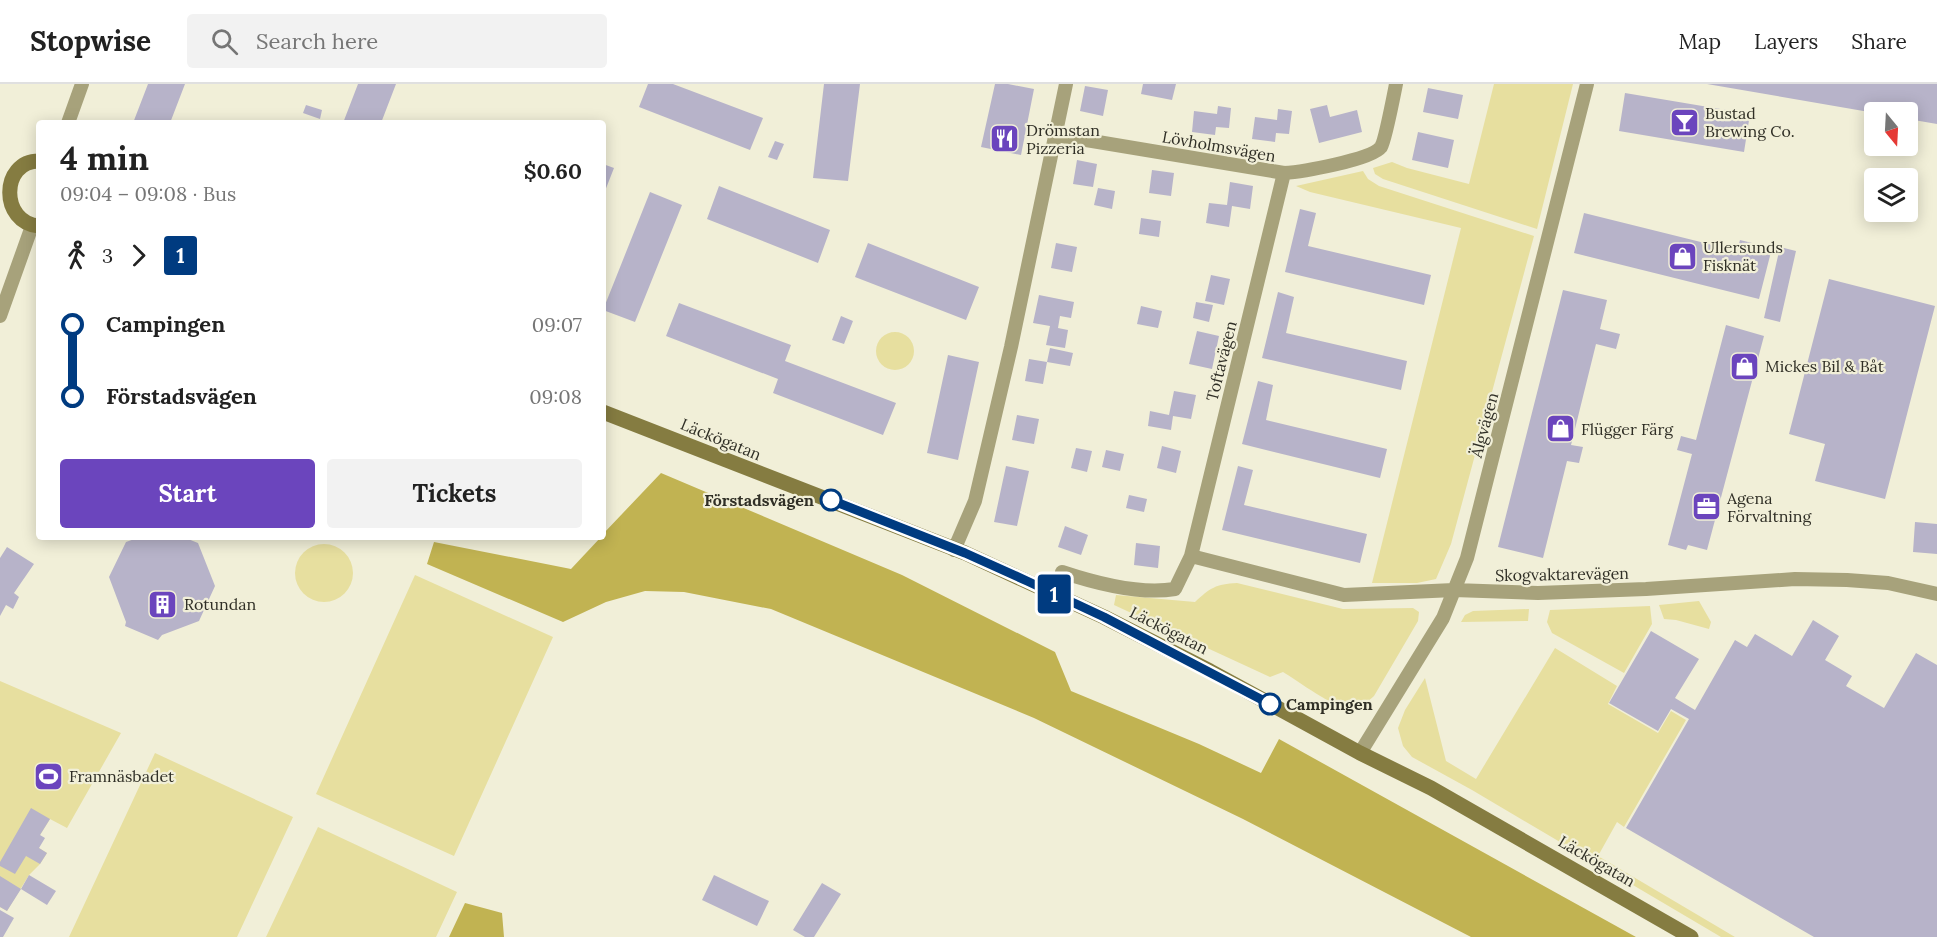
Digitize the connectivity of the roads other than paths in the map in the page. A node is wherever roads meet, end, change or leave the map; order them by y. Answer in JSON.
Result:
{"nodes":[{"id":1,"x":82,"y":84,"type":"edge"},
{"id":2,"x":1066,"y":84,"type":"edge"},
{"id":3,"x":1396,"y":84,"type":"edge"},
{"id":4,"x":1587,"y":84,"type":"edge"},
{"id":5,"x":69,"y":120,"type":"edge"},
{"id":6,"x":1056,"y":135,"type":"junction"},
{"id":7,"x":36,"y":161,"type":"edge"},
{"id":8,"x":1284,"y":173,"type":"junction"},
{"id":9,"x":4,"y":178,"type":"edge"},
{"id":10,"x":35,"y":226,"type":"edge"},
{"id":11,"x":0,"y":316,"type":"edge"},
{"id":12,"x":606,"y":413,"type":"edge"},
{"id":13,"x":954,"y":550,"type":"junction"},
{"id":14,"x":1191,"y":556,"type":"junction"},
{"id":15,"x":1062,"y":572,"type":"dead end"},
{"id":16,"x":1454,"y":590,"type":"junction"},
{"id":17,"x":1937,"y":594,"type":"edge"},
{"id":18,"x":1360,"y":753,"type":"junction"},
{"id":19,"x":1691,"y":937,"type":"edge"}],
"edges":[{"from":1,"to":5,"type":"street"},
{"from":2,"to":6,"type":"street"},
{"from":3,"to":8,"type":"street","name":"Lövholmsvägen"},
{"from":4,"to":16,"type":"street","name":"Älgvägen"},
{"from":6,"to":8,"type":"street","name":"Lövholmsvägen"},
{"from":6,"to":13,"type":"street"},
{"from":7,"to":9,"type":"main road"},
{"from":8,"to":14,"type":"street","name":"Toftavägen"},
{"from":9,"to":10,"type":"main road"},
{"from":10,"to":11,"type":"street"},
{"from":12,"to":13,"type":"main road","name":"Läckögatan"},
{"from":13,"to":18,"type":"main road","name":"Läckögatan"},
{"from":14,"to":15,"type":"street","name":"Läckögatan"},
{"from":14,"to":16,"type":"street","name":"Skogvaktarevägen"},
{"from":16,"to":17,"type":"street","name":"Skogvaktarevägen"},
{"from":16,"to":18,"type":"street","name":"Älgvägen"},
{"from":18,"to":19,"type":"main road","name":"Läckögatan"}]}
